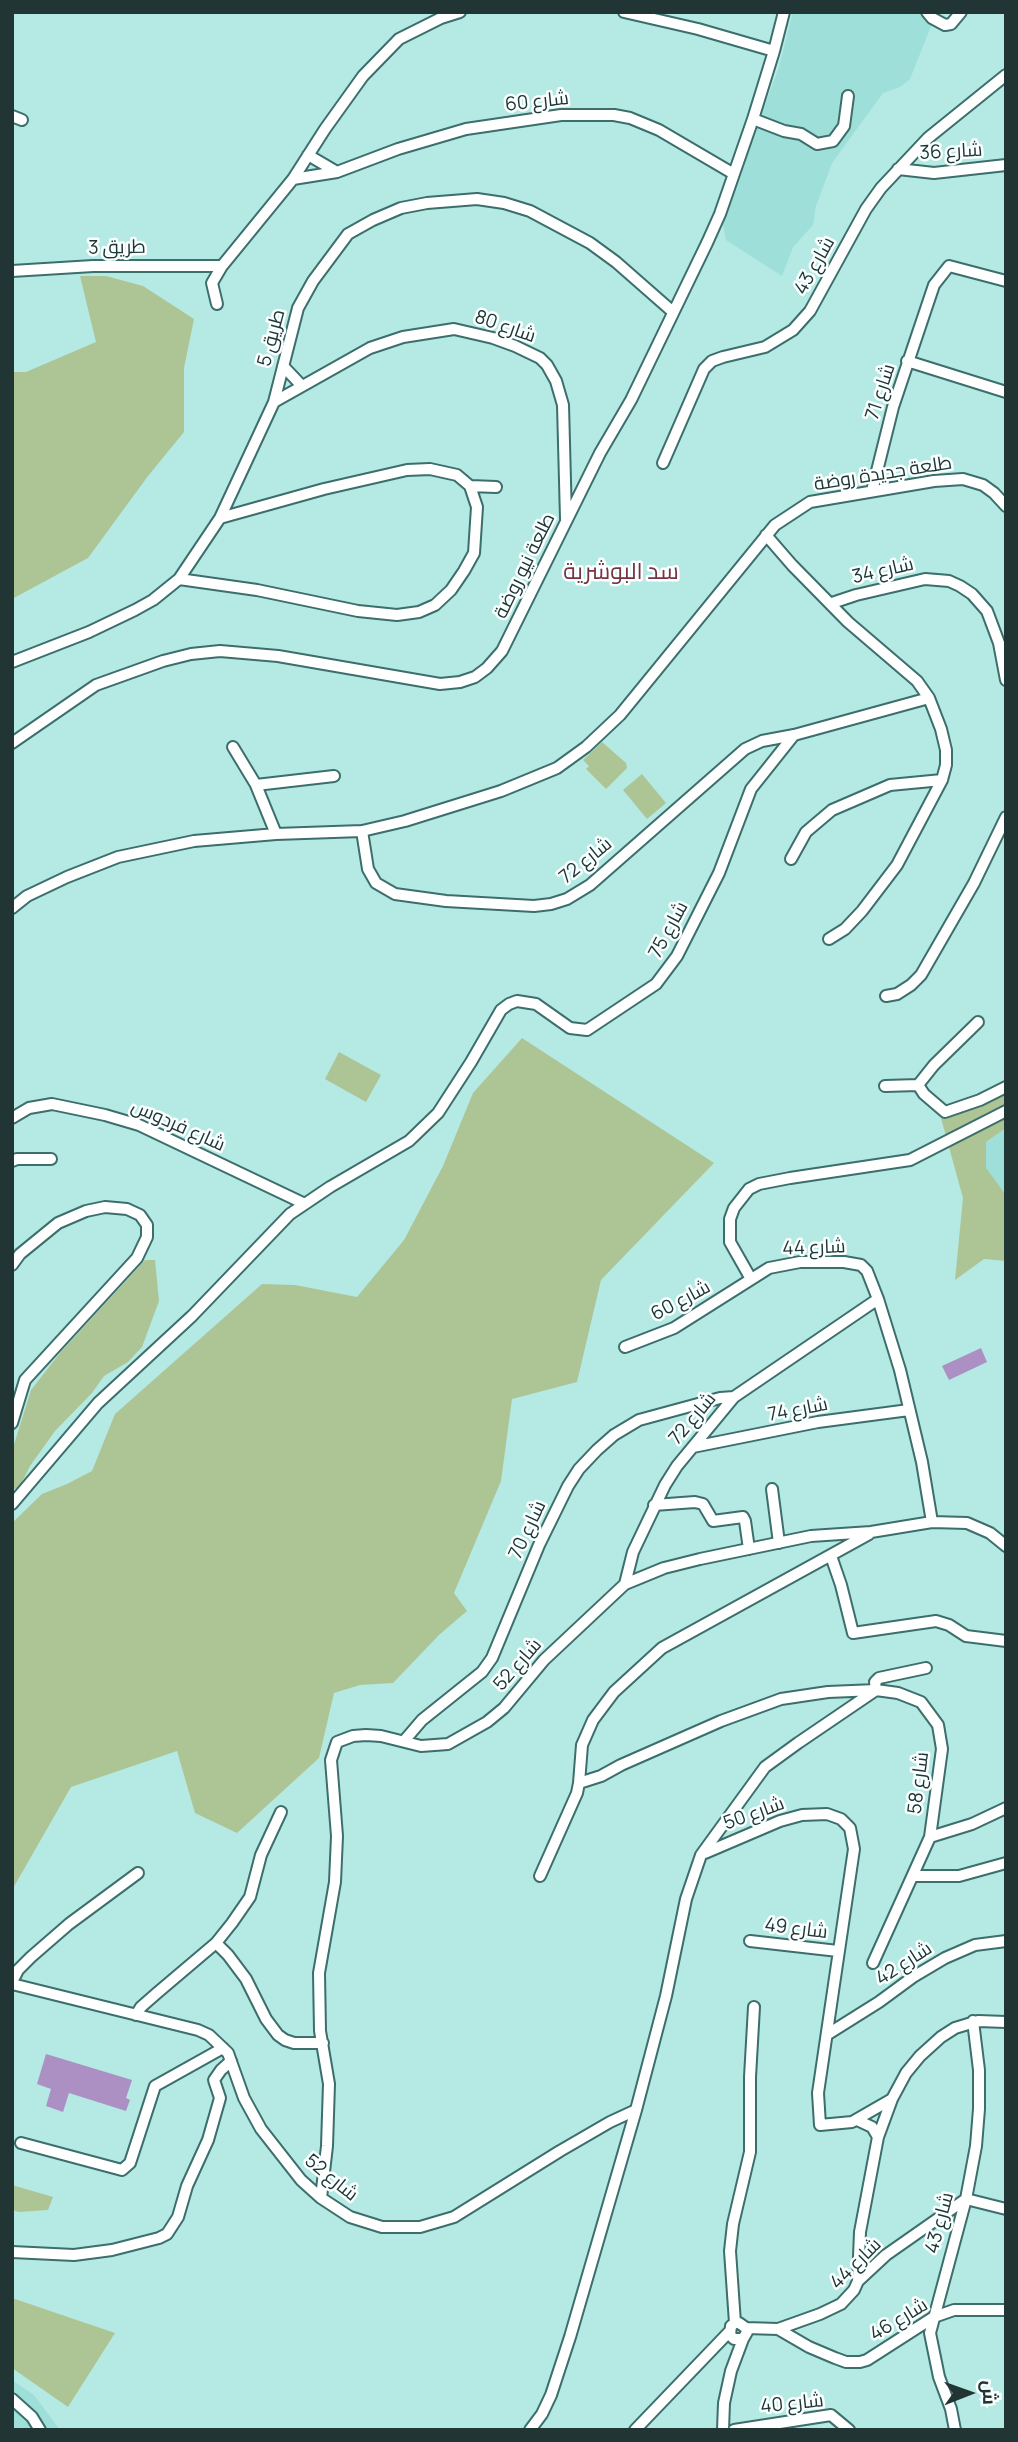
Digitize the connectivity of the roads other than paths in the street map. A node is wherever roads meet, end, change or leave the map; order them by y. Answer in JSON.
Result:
{"nodes":[{"id":1,"x":460,"y":12,"type":"edge"},
{"id":2,"x":624,"y":12,"type":"edge"},
{"id":3,"x":784,"y":12,"type":"edge"},
{"id":4,"x":927,"y":12,"type":"edge"},
{"id":5,"x":961,"y":12,"type":"edge"},
{"id":6,"x":774,"y":51,"type":"junction"},
{"id":7,"x":1006,"y":75,"type":"edge"},
{"id":8,"x":848,"y":96,"type":"dead end"},
{"id":9,"x":753,"y":119,"type":"junction"},
{"id":10,"x":308,"y":155,"type":"junction"},
{"id":11,"x":1006,"y":165,"type":"edge"},
{"id":12,"x":898,"y":169,"type":"junction"},
{"id":13,"x":337,"y":172,"type":"junction"},
{"id":14,"x":734,"y":174,"type":"junction"},
{"id":15,"x":293,"y":179,"type":"junction"},
{"id":16,"x":222,"y":266,"type":"junction"},
{"id":17,"x":12,"y":271,"type":"edge"},
{"id":18,"x":1006,"y":281,"type":"edge"},
{"id":19,"x":217,"y":304,"type":"dead end"},
{"id":20,"x":673,"y":312,"type":"junction"},
{"id":21,"x":907,"y":362,"type":"junction"},
{"id":22,"x":283,"y":366,"type":"junction"},
{"id":23,"x":302,"y":386,"type":"junction"},
{"id":24,"x":1006,"y":392,"type":"edge"},
{"id":25,"x":274,"y":402,"type":"junction"},
{"id":26,"x":663,"y":463,"type":"dead end"},
{"id":27,"x":470,"y":486,"type":"junction"},
{"id":28,"x":496,"y":487,"type":"dead end"},
{"id":29,"x":872,"y":491,"type":"junction"},
{"id":30,"x":1006,"y":506,"type":"edge"},
{"id":31,"x":220,"y":518,"type":"junction"},
{"id":32,"x":566,"y":521,"type":"junction"},
{"id":33,"x":766,"y":535,"type":"junction"},
{"id":34,"x":179,"y":579,"type":"junction"},
{"id":35,"x":832,"y":603,"type":"junction"},
{"id":36,"x":12,"y":662,"type":"edge"},
{"id":37,"x":1006,"y":680,"type":"edge"},
{"id":38,"x":917,"y":681,"type":"junction"},
{"id":39,"x":929,"y":698,"type":"junction"},
{"id":40,"x":911,"y":704,"type":"junction"},
{"id":41,"x":794,"y":735,"type":"junction"},
{"id":42,"x":12,"y":743,"type":"edge"},
{"id":43,"x":233,"y":747,"type":"dead end"},
{"id":44,"x":334,"y":776,"type":"dead end"},
{"id":45,"x":942,"y":780,"type":"junction"},
{"id":46,"x":256,"y":785,"type":"junction"},
{"id":47,"x":1006,"y":817,"type":"edge"},
{"id":48,"x":362,"y":831,"type":"junction"},
{"id":49,"x":276,"y":834,"type":"junction"},
{"id":50,"x":791,"y":859,"type":"dead end"},
{"id":51,"x":12,"y":908,"type":"edge"},
{"id":52,"x":829,"y":939,"type":"dead end"},
{"id":53,"x":886,"y":996,"type":"dead end"},
{"id":54,"x":978,"y":1022,"type":"dead end"},
{"id":55,"x":918,"y":1085,"type":"junction"},
{"id":56,"x":886,"y":1086,"type":"dead end"},
{"id":57,"x":1006,"y":1087,"type":"edge"},
{"id":58,"x":1006,"y":1111,"type":"edge"},
{"id":59,"x":12,"y":1118,"type":"edge"},
{"id":60,"x":51,"y":1159,"type":"dead end"},
{"id":61,"x":12,"y":1161,"type":"edge"},
{"id":62,"x":285,"y":1194,"type":"junction"},
{"id":63,"x":305,"y":1204,"type":"junction"},
{"id":64,"x":290,"y":1214,"type":"junction"},
{"id":65,"x":12,"y":1265,"type":"edge"},
{"id":66,"x":751,"y":1279,"type":"junction"},
{"id":67,"x":878,"y":1299,"type":"junction"},
{"id":68,"x":625,"y":1347,"type":"dead end"},
{"id":69,"x":734,"y":1396,"type":"junction"},
{"id":70,"x":909,"y":1410,"type":"junction"},
{"id":71,"x":12,"y":1423,"type":"edge"},
{"id":72,"x":693,"y":1447,"type":"junction"},
{"id":73,"x":772,"y":1489,"type":"dead end"},
{"id":74,"x":12,"y":1504,"type":"edge"},
{"id":75,"x":654,"y":1505,"type":"junction"},
{"id":76,"x":932,"y":1522,"type":"junction"},
{"id":77,"x":871,"y":1532,"type":"junction"},
{"id":78,"x":779,"y":1543,"type":"junction"},
{"id":79,"x":1006,"y":1546,"type":"edge"},
{"id":80,"x":749,"y":1549,"type":"junction"},
{"id":81,"x":831,"y":1556,"type":"junction"},
{"id":82,"x":625,"y":1584,"type":"junction"},
{"id":83,"x":1006,"y":1641,"type":"edge"},
{"id":84,"x":926,"y":1668,"type":"dead end"},
{"id":85,"x":876,"y":1690,"type":"junction"},
{"id":86,"x":404,"y":1741,"type":"junction"},
{"id":87,"x":579,"y":1783,"type":"junction"},
{"id":88,"x":1006,"y":1808,"type":"edge"},
{"id":89,"x":281,"y":1812,"type":"dead end"},
{"id":90,"x":930,"y":1837,"type":"junction"},
{"id":91,"x":701,"y":1855,"type":"junction"},
{"id":92,"x":1006,"y":1864,"type":"edge"},
{"id":93,"x":138,"y":1873,"type":"dead end"},
{"id":94,"x":540,"y":1876,"type":"dead end"},
{"id":95,"x":914,"y":1876,"type":"junction"},
{"id":96,"x":750,"y":1941,"type":"dead end"},
{"id":97,"x":1006,"y":1941,"type":"edge"},
{"id":98,"x":216,"y":1944,"type":"junction"},
{"id":99,"x":838,"y":1951,"type":"junction"},
{"id":100,"x":873,"y":1963,"type":"dead end"},
{"id":101,"x":12,"y":1983,"type":"edge"},
{"id":102,"x":754,"y":2007,"type":"dead end"},
{"id":103,"x":136,"y":2015,"type":"junction"},
{"id":104,"x":973,"y":2021,"type":"junction"},
{"id":105,"x":1006,"y":2022,"type":"edge"},
{"id":106,"x":828,"y":2034,"type":"junction"},
{"id":107,"x":323,"y":2043,"type":"junction"},
{"id":108,"x":223,"y":2048,"type":"junction"},
{"id":109,"x":232,"y":2061,"type":"junction"},
{"id":110,"x":892,"y":2099,"type":"junction"},
{"id":111,"x":636,"y":2110,"type":"junction"},
{"id":112,"x":857,"y":2120,"type":"junction"},
{"id":113,"x":878,"y":2137,"type":"junction"},
{"id":114,"x":21,"y":2143,"type":"dead end"},
{"id":115,"x":321,"y":2198,"type":"junction"},
{"id":116,"x":965,"y":2199,"type":"junction"},
{"id":117,"x":1006,"y":2209,"type":"edge"},
{"id":118,"x":12,"y":2252,"type":"edge"},
{"id":119,"x":859,"y":2281,"type":"junction"},
{"id":120,"x":1006,"y":2310,"type":"edge"},
{"id":121,"x":934,"y":2317,"type":"junction"},
{"id":122,"x":778,"y":2329,"type":"junction"},
{"id":123,"x":738,"y":2330,"type":"junction"},
{"id":124,"x":12,"y":2399,"type":"edge"},
{"id":125,"x":40,"y":2430,"type":"edge"},
{"id":126,"x":530,"y":2430,"type":"edge"},
{"id":127,"x":635,"y":2430,"type":"edge"},
{"id":128,"x":723,"y":2430,"type":"edge"},
{"id":129,"x":734,"y":2430,"type":"edge"},
{"id":130,"x":849,"y":2430,"type":"edge"},
{"id":131,"x":955,"y":2430,"type":"edge"}],
"edges":[{"from":1,"to":10,"type":"street"},
{"from":2,"to":6,"type":"street"},
{"from":3,"to":6,"type":"street","name":"طلعة نيو روضة"},
{"from":4,"to":5,"type":"street"},
{"from":6,"to":9,"type":"street","name":"طلعة نيو روضة"},
{"from":7,"to":12,"type":"street","name":"شارع 43"},
{"from":8,"to":9,"type":"street"},
{"from":9,"to":14,"type":"street","name":"طلعة نيو روضة"},
{"from":10,"to":13,"type":"street"},
{"from":10,"to":15,"type":"street"},
{"from":11,"to":12,"type":"street","name":"شارع 36"},
{"from":12,"to":26,"type":"street","name":"شارع 43"},
{"from":13,"to":14,"type":"street","name":"شارع 60"},
{"from":13,"to":15,"type":"street","name":"شارع 60"},
{"from":14,"to":20,"type":"street","name":"طلعة نيو روضة"},
{"from":15,"to":16,"type":"street"},
{"from":16,"to":17,"type":"street","name":"طريق 3"},
{"from":16,"to":19,"type":"street"},
{"from":18,"to":21,"type":"street"},
{"from":20,"to":22,"type":"street","name":"طريق 5"},
{"from":20,"to":32,"type":"street","name":"طلعة نيو روضة"},
{"from":21,"to":24,"type":"street","name":"شارع 71"},
{"from":21,"to":29,"type":"street","name":"شارع 71"},
{"from":22,"to":23,"type":"street"},
{"from":22,"to":25,"type":"street","name":"طريق 5"},
{"from":23,"to":25,"type":"street","name":"شارع 80"},
{"from":23,"to":32,"type":"street","name":"شارع 80"},
{"from":25,"to":31,"type":"street","name":"طريق 5"},
{"from":27,"to":28,"type":"street"},
{"from":27,"to":31,"type":"street"},
{"from":27,"to":34,"type":"street"},
{"from":29,"to":30,"type":"street","name":"طلعة جديدة روضة"},
{"from":29,"to":33,"type":"street","name":"طلعة جديدة روضة"},
{"from":31,"to":34,"type":"street","name":"طريق 5"},
{"from":32,"to":42,"type":"street","name":"طلعة نيو روضة"},
{"from":33,"to":35,"type":"street"},
{"from":33,"to":48,"type":"street"},
{"from":34,"to":36,"type":"street","name":"طريق 5"},
{"from":35,"to":37,"type":"street","name":"شارع 34"},
{"from":35,"to":38,"type":"street"},
{"from":38,"to":39,"type":"street"},
{"from":38,"to":40,"type":"street"},
{"from":39,"to":40,"type":"street"},
{"from":39,"to":45,"type":"street"},
{"from":40,"to":41,"type":"street"},
{"from":41,"to":48,"type":"street","name":"شارع 72"},
{"from":41,"to":63,"type":"street","name":"شارع 75"},
{"from":43,"to":46,"type":"street"},
{"from":44,"to":46,"type":"street"},
{"from":45,"to":50,"type":"street"},
{"from":45,"to":52,"type":"street"},
{"from":46,"to":49,"type":"street"},
{"from":47,"to":53,"type":"street"},
{"from":48,"to":49,"type":"street"},
{"from":49,"to":51,"type":"street"},
{"from":54,"to":55,"type":"street"},
{"from":55,"to":56,"type":"street"},
{"from":55,"to":57,"type":"street"},
{"from":58,"to":66,"type":"street"},
{"from":59,"to":62,"type":"street","name":"شارع فردوس"},
{"from":60,"to":61,"type":"street"},
{"from":62,"to":63,"type":"street","name":"شارع فردوس"},
{"from":62,"to":64,"type":"street"},
{"from":63,"to":64,"type":"street"},
{"from":64,"to":74,"type":"street"},
{"from":65,"to":71,"type":"street"},
{"from":66,"to":67,"type":"street","name":"شارع 44"},
{"from":66,"to":68,"type":"street","name":"شارع 60"},
{"from":67,"to":69,"type":"street","name":"شارع 72"},
{"from":67,"to":70,"type":"street","name":"شارع 44"},
{"from":69,"to":72,"type":"street","name":"شارع 72"},
{"from":69,"to":86,"type":"street","name":"شارع 70"},
{"from":70,"to":72,"type":"street","name":"شارع 74"},
{"from":70,"to":76,"type":"street","name":"شارع 44"},
{"from":72,"to":75,"type":"street","name":"شارع 72"},
{"from":73,"to":78,"type":"street"},
{"from":75,"to":80,"type":"street"},
{"from":75,"to":82,"type":"street","name":"شارع 72"},
{"from":76,"to":77,"type":"street","name":"شارع 52"},
{"from":76,"to":79,"type":"street","name":"شارع 52"},
{"from":77,"to":78,"type":"street","name":"شارع 52"},
{"from":77,"to":81,"type":"street"},
{"from":78,"to":80,"type":"street","name":"شارع 52"},
{"from":80,"to":82,"type":"street","name":"شارع 52"},
{"from":81,"to":83,"type":"street"},
{"from":81,"to":87,"type":"street"},
{"from":82,"to":86,"type":"street","name":"شارع 52"},
{"from":84,"to":85,"type":"street","name":"شارع 50"},
{"from":85,"to":87,"type":"street","name":"شارع 58"},
{"from":85,"to":90,"type":"street","name":"شارع 58"},
{"from":85,"to":91,"type":"street","name":"شارع 50"},
{"from":86,"to":107,"type":"street","name":"شارع 52"},
{"from":87,"to":94,"type":"street"},
{"from":88,"to":90,"type":"street"},
{"from":89,"to":98,"type":"street"},
{"from":90,"to":95,"type":"street","name":"شارع 58"},
{"from":91,"to":99,"type":"street","name":"شارع 50"},
{"from":91,"to":111,"type":"street"},
{"from":92,"to":95,"type":"street"},
{"from":93,"to":101,"type":"street"},
{"from":95,"to":100,"type":"street","name":"شارع 58"},
{"from":96,"to":99,"type":"street","name":"شارع 49"},
{"from":97,"to":106,"type":"street","name":"شارع 42"},
{"from":98,"to":103,"type":"street"},
{"from":98,"to":107,"type":"street"},
{"from":99,"to":106,"type":"street","name":"شارع 50"},
{"from":101,"to":103,"type":"street","name":"شارع 52"},
{"from":102,"to":123,"type":"street"},
{"from":103,"to":108,"type":"street","name":"شارع 52"},
{"from":104,"to":105,"type":"street"},
{"from":104,"to":110,"type":"street"},
{"from":104,"to":116,"type":"street","name":"شارع 43"},
{"from":106,"to":112,"type":"street","name":"شارع 50"},
{"from":107,"to":115,"type":"street"},
{"from":108,"to":109,"type":"street","name":"شارع 52"},
{"from":108,"to":114,"type":"street"},
{"from":109,"to":115,"type":"street","name":"شارع 52"},
{"from":109,"to":118,"type":"street"},
{"from":110,"to":112,"type":"street","name":"شارع 50"},
{"from":110,"to":113,"type":"street"},
{"from":111,"to":115,"type":"street","name":"شارع 52"},
{"from":111,"to":126,"type":"street"},
{"from":112,"to":113,"type":"street"},
{"from":113,"to":119,"type":"street"},
{"from":116,"to":117,"type":"street"},
{"from":116,"to":119,"type":"street","name":"شارع 44"},
{"from":116,"to":121,"type":"street","name":"شارع 43"},
{"from":119,"to":122,"type":"street","name":"شارع 44"},
{"from":120,"to":121,"type":"street","name":"شارع 46"},
{"from":121,"to":122,"type":"street","name":"شارع 46"},
{"from":121,"to":131,"type":"street","name":"شارع 43"},
{"from":122,"to":123,"type":"street","name":"شارع 44"},
{"from":123,"to":127,"type":"street"},
{"from":123,"to":128,"type":"street"},
{"from":124,"to":125,"type":"street"},
{"from":129,"to":130,"type":"street","name":"شارع 40"}]}
